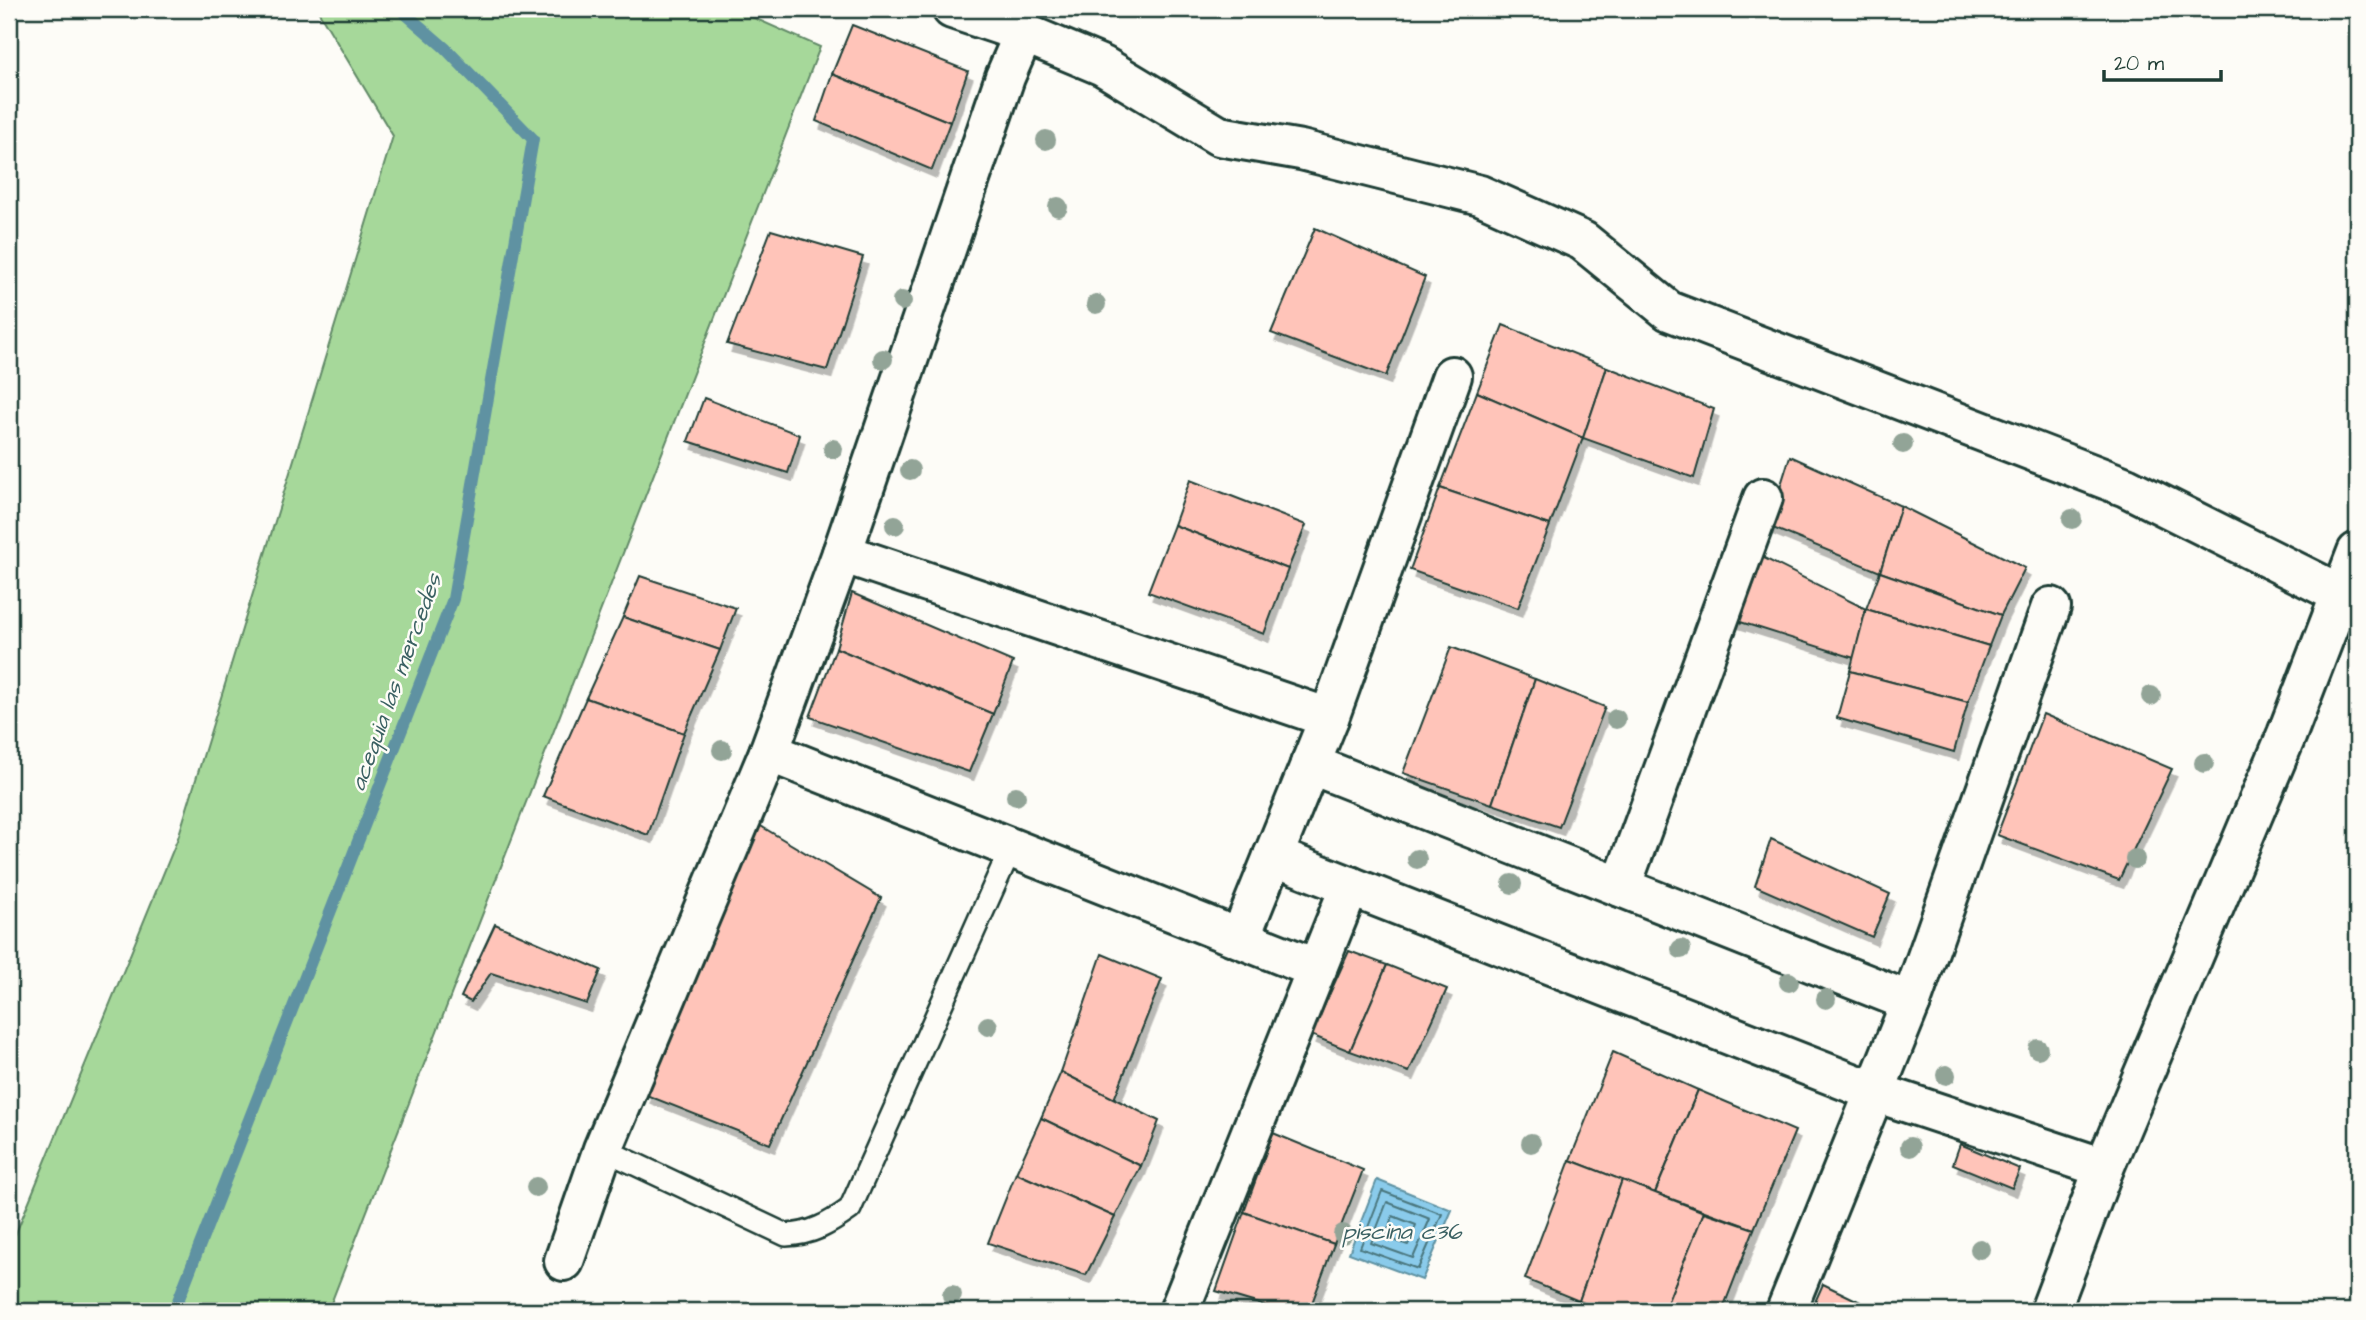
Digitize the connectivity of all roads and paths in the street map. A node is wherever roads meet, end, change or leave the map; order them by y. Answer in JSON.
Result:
{"nodes":[{"id":1,"x":952,"y":9,"type":"edge"},
{"id":2,"x":1024,"y":33,"type":"junction"},
{"id":3,"x":1451,"y":376,"type":"dead end"},
{"id":4,"x":1763,"y":498,"type":"dead end"},
{"id":5,"x":2357,"y":552,"type":"edge"},
{"id":6,"x":842,"y":553,"type":"junction"},
{"id":7,"x":2340,"y":594,"type":"junction"},
{"id":8,"x":2052,"y":607,"type":"dead end"},
{"id":9,"x":1329,"y":718,"type":"junction"},
{"id":10,"x":769,"y":752,"type":"junction"},
{"id":11,"x":1310,"y":764,"type":"junction"},
{"id":12,"x":1011,"y":848,"type":"junction"},
{"id":13,"x":1273,"y":856,"type":"junction"},
{"id":14,"x":1350,"y":886,"type":"junction"},
{"id":15,"x":1621,"y":887,"type":"junction"},
{"id":16,"x":1240,"y":938,"type":"junction"},
{"id":17,"x":1317,"y":969,"type":"junction"},
{"id":18,"x":1911,"y":1002,"type":"junction"},
{"id":19,"x":1875,"y":1092,"type":"junction"},
{"id":20,"x":603,"y":1149,"type":"junction"},
{"id":21,"x":2104,"y":1168,"type":"junction"},
{"id":22,"x":564,"y":1261,"type":"dead end"},
{"id":23,"x":1179,"y":1311,"type":"edge"},
{"id":24,"x":1786,"y":1311,"type":"edge"},
{"id":25,"x":2050,"y":1311,"type":"edge"}],
"edges":[{"from":1,"to":2,"type":"street"},
{"from":2,"to":6,"type":"street"},
{"from":2,"to":7,"type":"street"},
{"from":3,"to":9,"type":"street"},
{"from":4,"to":15,"type":"street"},
{"from":5,"to":7,"type":"street"},
{"from":6,"to":9,"type":"street"},
{"from":6,"to":10,"type":"street"},
{"from":7,"to":21,"type":"street"},
{"from":8,"to":18,"type":"street"},
{"from":9,"to":11,"type":"street"},
{"from":10,"to":12,"type":"street"},
{"from":10,"to":20,"type":"street"},
{"from":11,"to":13,"type":"street"},
{"from":11,"to":15,"type":"street"},
{"from":12,"to":16,"type":"street"},
{"from":12,"to":20,"type":"lane"},
{"from":13,"to":14,"type":"street"},
{"from":13,"to":16,"type":"street"},
{"from":14,"to":17,"type":"street"},
{"from":14,"to":19,"type":"street"},
{"from":15,"to":18,"type":"street"},
{"from":16,"to":17,"type":"street"},
{"from":17,"to":23,"type":"street"},
{"from":18,"to":19,"type":"street"},
{"from":19,"to":21,"type":"street"},
{"from":19,"to":24,"type":"street"},
{"from":20,"to":22,"type":"street"},
{"from":21,"to":25,"type":"street"}]}
